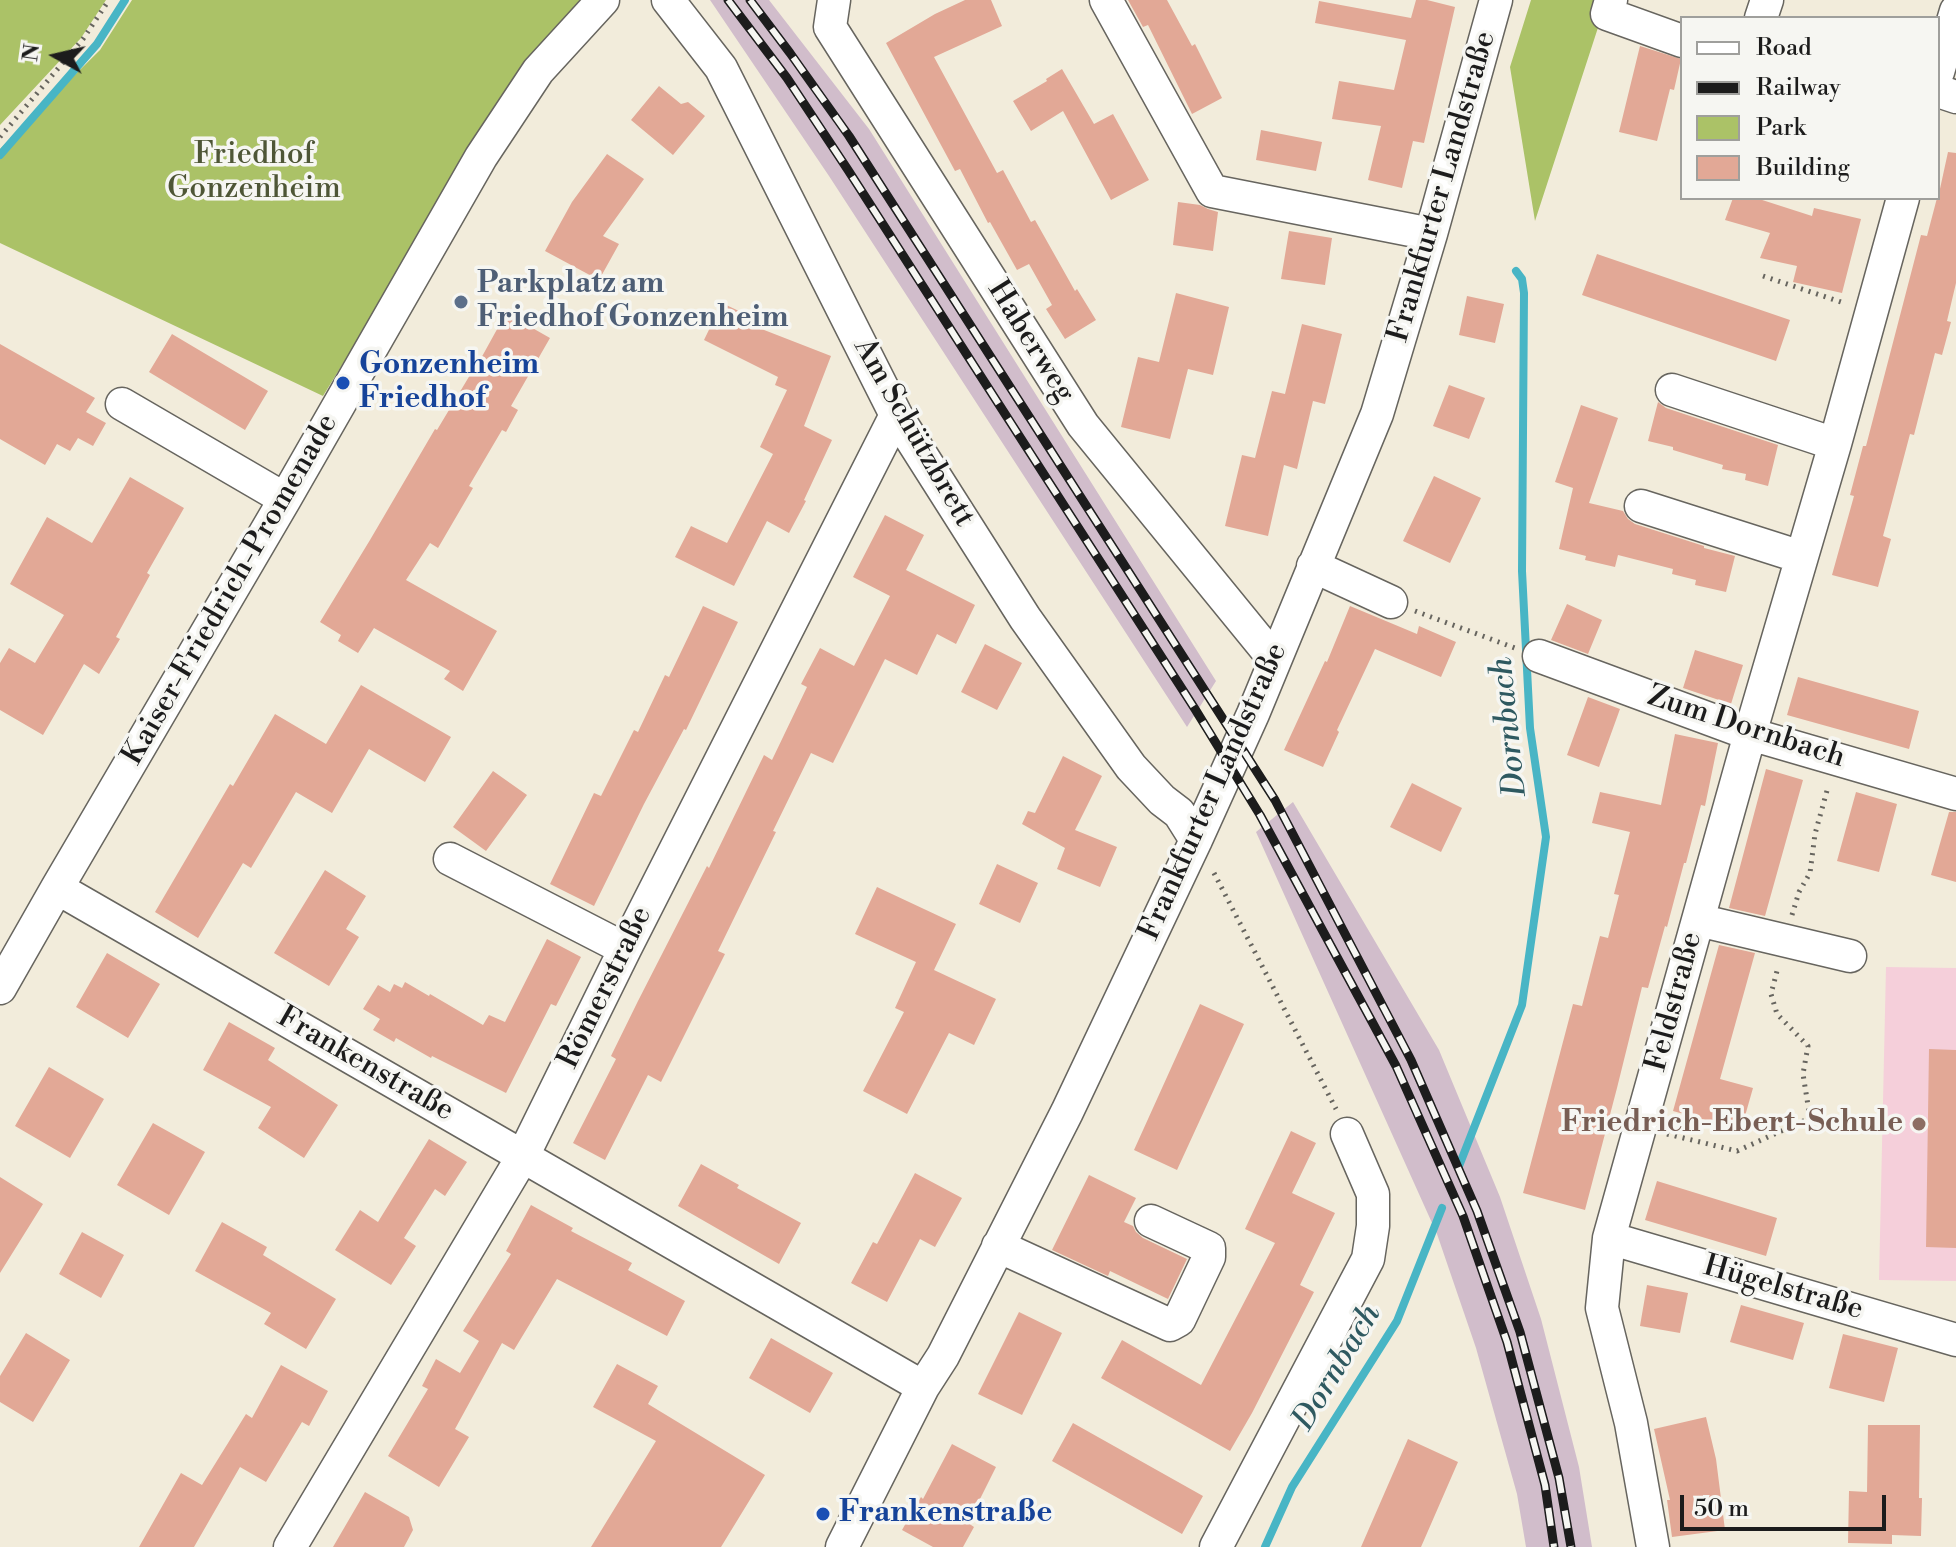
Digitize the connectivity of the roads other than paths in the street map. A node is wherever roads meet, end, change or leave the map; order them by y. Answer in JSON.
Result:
{"nodes":[{"id":1,"x":603,"y":0,"type":"edge"},
{"id":2,"x":668,"y":0,"type":"edge"},
{"id":3,"x":834,"y":0,"type":"edge"},
{"id":4,"x":1106,"y":0,"type":"edge"},
{"id":5,"x":1496,"y":0,"type":"edge"},
{"id":6,"x":1611,"y":0,"type":"edge"},
{"id":7,"x":1956,"y":11,"type":"edge"},
{"id":8,"x":1680,"y":40,"type":"edge"},
{"id":9,"x":1940,"y":65,"type":"edge"},
{"id":10,"x":1902,"y":200,"type":"edge"},
{"id":11,"x":1431,"y":234,"type":"junction"},
{"id":12,"x":1672,"y":390,"type":"dead end"},
{"id":13,"x":122,"y":404,"type":"dead end"},
{"id":14,"x":896,"y":415,"type":"junction"},
{"id":15,"x":1835,"y":444,"type":"junction"},
{"id":16,"x":285,"y":499,"type":"junction"},
{"id":17,"x":1641,"y":506,"type":"dead end"},
{"id":18,"x":1801,"y":557,"type":"junction"},
{"id":19,"x":1313,"y":566,"type":"junction"},
{"id":20,"x":1391,"y":602,"type":"road end"},
{"id":21,"x":1539,"y":656,"type":"dead end"},
{"id":22,"x":1274,"y":659,"type":"junction"},
{"id":23,"x":1750,"y":734,"type":"junction"},
{"id":24,"x":1956,"y":794,"type":"edge"},
{"id":25,"x":1196,"y":840,"type":"junction"},
{"id":26,"x":450,"y":859,"type":"dead end"},
{"id":27,"x":57,"y":888,"type":"junction"},
{"id":28,"x":1698,"y":920,"type":"junction"},
{"id":29,"x":625,"y":949,"type":"junction"},
{"id":30,"x":1850,"y":956,"type":"dead end"},
{"id":31,"x":0,"y":988,"type":"edge"},
{"id":32,"x":1347,"y":1134,"type":"road end"},
{"id":33,"x":523,"y":1156,"type":"junction"},
{"id":34,"x":1151,"y":1221,"type":"dead end"},
{"id":35,"x":1609,"y":1238,"type":"junction"},
{"id":36,"x":998,"y":1246,"type":"junction"},
{"id":37,"x":1956,"y":1340,"type":"edge"},
{"id":38,"x":923,"y":1387,"type":"junction"},
{"id":39,"x":290,"y":1547,"type":"edge"},
{"id":40,"x":842,"y":1547,"type":"edge"},
{"id":41,"x":1216,"y":1547,"type":"edge"},
{"id":42,"x":1653,"y":1547,"type":"edge"}],
"edges":[{"from":1,"to":16,"type":"street","name":"Kaiser-Friedrich-Promenade"},
{"from":2,"to":14,"type":"street","name":"Am Schützbrett"},
{"from":3,"to":22,"type":"street","name":"Haberweg"},
{"from":4,"to":11,"type":"street"},
{"from":5,"to":11,"type":"street","name":"Frankfurter Landstraße"},
{"from":6,"to":8,"type":"street"},
{"from":7,"to":9,"type":"street"},
{"from":10,"to":15,"type":"street","name":"Feldstraße"},
{"from":11,"to":19,"type":"street","name":"Frankfurter Landstraße"},
{"from":12,"to":15,"type":"street"},
{"from":13,"to":16,"type":"street"},
{"from":14,"to":25,"type":"street","name":"Am Schützbrett"},
{"from":14,"to":29,"type":"street","name":"Römerstraße"},
{"from":15,"to":18,"type":"street","name":"Feldstraße"},
{"from":16,"to":27,"type":"street","name":"Kaiser-Friedrich-Promenade"},
{"from":17,"to":18,"type":"street"},
{"from":18,"to":23,"type":"street","name":"Feldstraße"},
{"from":19,"to":20,"type":"street"},
{"from":19,"to":22,"type":"street","name":"Frankfurter Landstraße"},
{"from":21,"to":23,"type":"street","name":"Zum Dornbach"},
{"from":22,"to":25,"type":"street","name":"Frankfurter Landstraße"},
{"from":23,"to":24,"type":"street","name":"Zum Dornbach"},
{"from":23,"to":28,"type":"street","name":"Feldstraße"},
{"from":25,"to":36,"type":"street","name":"Frankfurter Landstraße"},
{"from":26,"to":29,"type":"street"},
{"from":27,"to":31,"type":"street","name":"Kaiser-Friedrich-Promenade"},
{"from":27,"to":33,"type":"street","name":"Frankenstraße"},
{"from":28,"to":30,"type":"street"},
{"from":28,"to":35,"type":"street","name":"Feldstraße"},
{"from":29,"to":33,"type":"street","name":"Römerstraße"},
{"from":32,"to":41,"type":"street"},
{"from":33,"to":38,"type":"street","name":"Frankenstraße"},
{"from":33,"to":39,"type":"street","name":"Römerstraße"},
{"from":34,"to":36,"type":"street"},
{"from":35,"to":37,"type":"street","name":"Hügelstraße"},
{"from":35,"to":42,"type":"street","name":"Feldstraße"},
{"from":36,"to":38,"type":"street","name":"Frankfurter Landstraße"},
{"from":38,"to":40,"type":"street","name":"Frankfurter Landstraße"}]}
